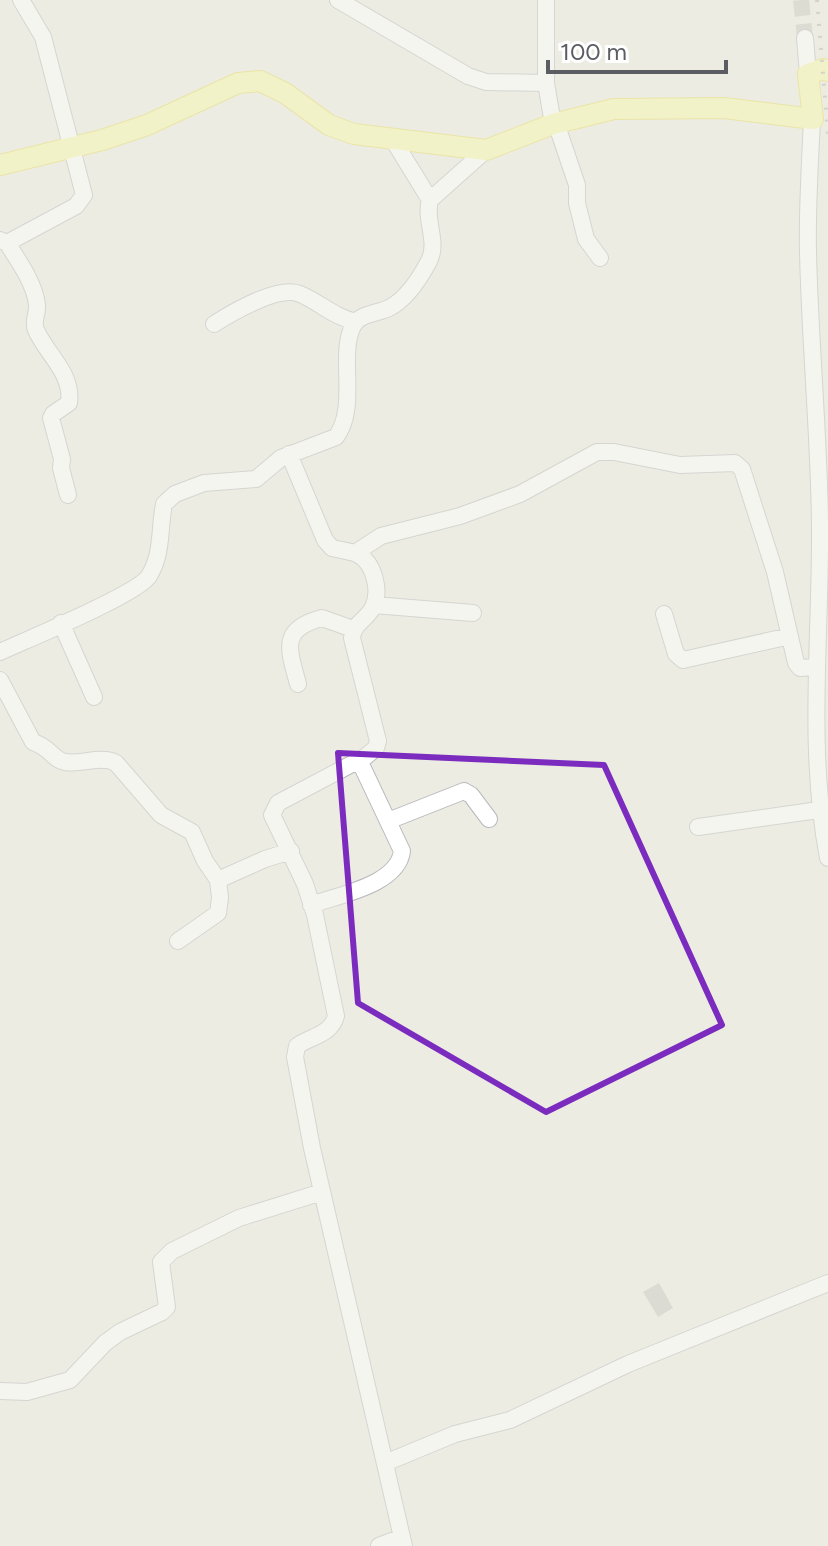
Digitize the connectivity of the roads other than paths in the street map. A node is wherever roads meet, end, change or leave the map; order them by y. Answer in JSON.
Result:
{"nodes":[{"id":1,"x":21,"y":0,"type":"edge"},
{"id":2,"x":338,"y":0,"type":"edge"},
{"id":3,"x":546,"y":0,"type":"edge"},
{"id":4,"x":805,"y":38,"type":"tunnel mouth"},
{"id":5,"x":818,"y":72,"type":"edge"},
{"id":6,"x":546,"y":83,"type":"junction"},
{"id":7,"x":812,"y":119,"type":"junction"},
{"id":8,"x":555,"y":124,"type":"junction"},
{"id":9,"x":392,"y":138,"type":"junction"},
{"id":10,"x":71,"y":149,"type":"junction"},
{"id":11,"x":486,"y":150,"type":"junction"},
{"id":12,"x":0,"y":165,"type":"edge"},
{"id":13,"x":430,"y":200,"type":"junction"},
{"id":14,"x":3,"y":241,"type":"edge"},
{"id":15,"x":600,"y":258,"type":"dead end"},
{"id":16,"x":356,"y":322,"type":"junction"},
{"id":17,"x":214,"y":324,"type":"dead end"},
{"id":18,"x":289,"y":454,"type":"junction"},
{"id":19,"x":68,"y":495,"type":"dead end"},
{"id":20,"x":355,"y":553,"type":"junction"},
{"id":21,"x":374,"y":605,"type":"junction"},
{"id":22,"x":473,"y":613,"type":"dead end"},
{"id":23,"x":664,"y":614,"type":"dead end"},
{"id":24,"x":61,"y":623,"type":"junction"},
{"id":25,"x":353,"y":629,"type":"junction"},
{"id":26,"x":790,"y":636,"type":"junction"},
{"id":27,"x":0,"y":652,"type":"edge"},
{"id":28,"x":816,"y":667,"type":"junction"},
{"id":29,"x":0,"y":680,"type":"edge"},
{"id":30,"x":298,"y":684,"type":"dead end"},
{"id":31,"x":94,"y":697,"type":"dead end"},
{"id":32,"x":359,"y":760,"type":"junction"},
{"id":33,"x":819,"y":810,"type":"junction"},
{"id":34,"x":489,"y":819,"type":"dead end"},
{"id":35,"x":388,"y":821,"type":"junction"},
{"id":36,"x":698,"y":827,"type":"dead end"},
{"id":37,"x":291,"y":851,"type":"junction"},
{"id":38,"x":828,"y":858,"type":"edge"},
{"id":39,"x":218,"y":880,"type":"junction"},
{"id":40,"x":311,"y":905,"type":"junction"},
{"id":41,"x":178,"y":941,"type":"dead end"},
{"id":42,"x":322,"y":1192,"type":"junction"},
{"id":43,"x":828,"y":1283,"type":"edge"},
{"id":44,"x":0,"y":1391,"type":"edge"},
{"id":45,"x":385,"y":1463,"type":"junction"},
{"id":46,"x":403,"y":1542,"type":"edge"},
{"id":47,"x":379,"y":1546,"type":"edge"}],
"edges":[{"from":1,"to":10,"type":"street"},
{"from":2,"to":6,"type":"street"},
{"from":3,"to":6,"type":"street"},
{"from":4,"to":5,"type":"street"},
{"from":5,"to":7,"type":"main road"},
{"from":6,"to":8,"type":"street"},
{"from":7,"to":8,"type":"main road"},
{"from":7,"to":28,"type":"street"},
{"from":8,"to":11,"type":"main road"},
{"from":8,"to":15,"type":"street"},
{"from":9,"to":10,"type":"main road"},
{"from":9,"to":11,"type":"main road"},
{"from":9,"to":13,"type":"street"},
{"from":10,"to":12,"type":"main road"},
{"from":10,"to":14,"type":"street"},
{"from":11,"to":13,"type":"street"},
{"from":13,"to":16,"type":"street"},
{"from":14,"to":19,"type":"street"},
{"from":16,"to":17,"type":"street"},
{"from":16,"to":18,"type":"street"},
{"from":18,"to":20,"type":"street"},
{"from":18,"to":24,"type":"street"},
{"from":20,"to":21,"type":"street"},
{"from":20,"to":26,"type":"street"},
{"from":21,"to":22,"type":"street"},
{"from":21,"to":25,"type":"street"},
{"from":23,"to":26,"type":"street"},
{"from":24,"to":27,"type":"street"},
{"from":24,"to":31,"type":"street"},
{"from":25,"to":30,"type":"street"},
{"from":25,"to":32,"type":"street"},
{"from":26,"to":28,"type":"street"},
{"from":28,"to":33,"type":"street"},
{"from":29,"to":39,"type":"street"},
{"from":32,"to":35,"type":"street"},
{"from":32,"to":37,"type":"street"},
{"from":33,"to":36,"type":"street"},
{"from":33,"to":38,"type":"street"},
{"from":34,"to":35,"type":"street"},
{"from":35,"to":40,"type":"street"},
{"from":37,"to":39,"type":"street"},
{"from":37,"to":40,"type":"street"},
{"from":39,"to":41,"type":"street"},
{"from":40,"to":42,"type":"street"},
{"from":42,"to":44,"type":"street"},
{"from":42,"to":45,"type":"street"},
{"from":43,"to":45,"type":"street"},
{"from":45,"to":46,"type":"street"},
{"from":46,"to":47,"type":"street"}]}
